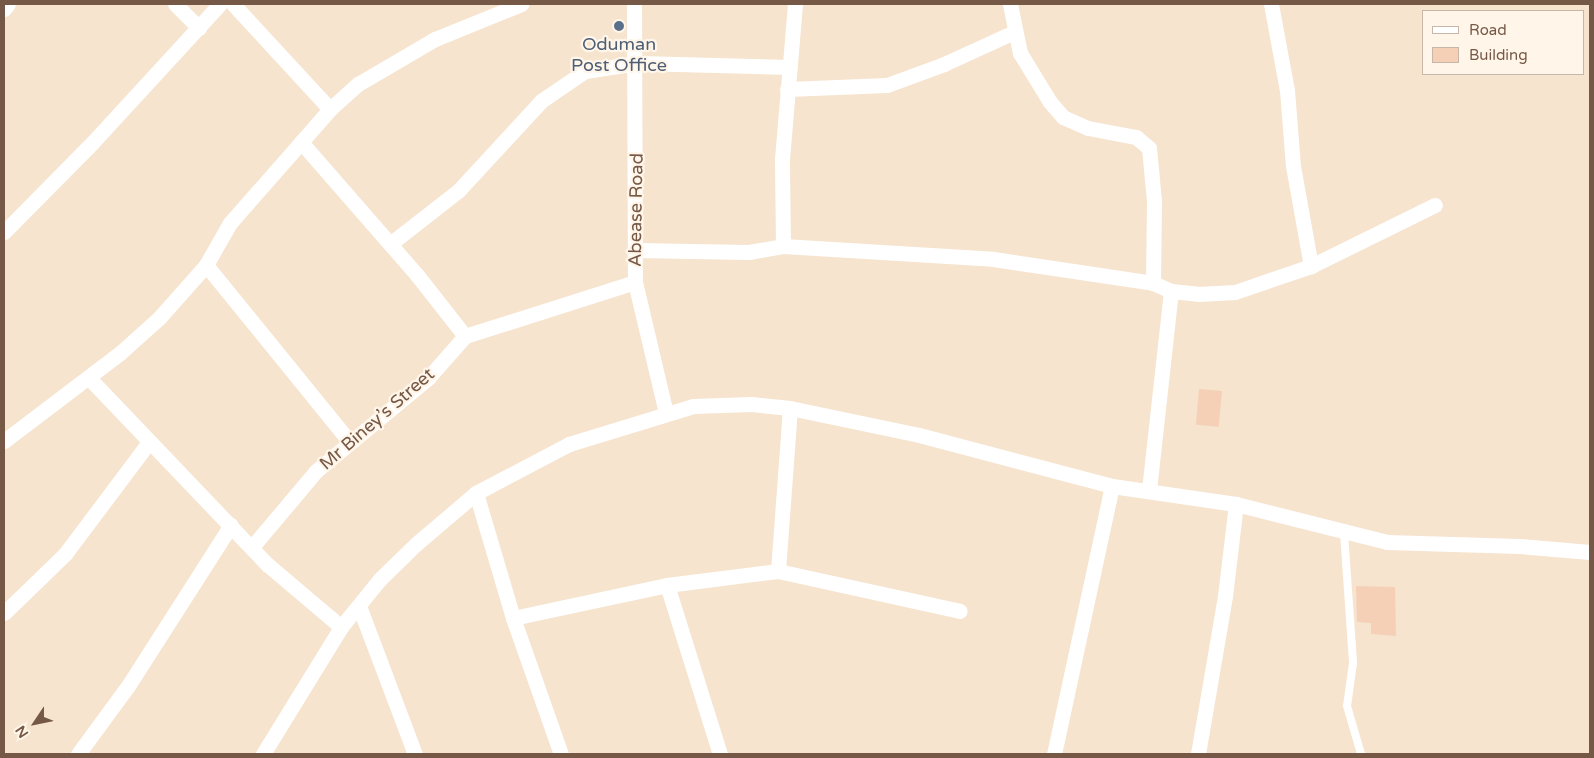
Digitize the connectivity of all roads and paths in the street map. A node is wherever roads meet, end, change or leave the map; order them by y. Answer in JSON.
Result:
{"nodes":[{"id":1,"x":8,"y":4,"type":"edge"},
{"id":2,"x":175,"y":4,"type":"edge"},
{"id":3,"x":220,"y":4,"type":"edge"},
{"id":4,"x":233,"y":4,"type":"edge"},
{"id":5,"x":521,"y":4,"type":"edge"},
{"id":6,"x":634,"y":4,"type":"edge"},
{"id":7,"x":795,"y":4,"type":"edge"},
{"id":8,"x":1010,"y":4,"type":"edge"},
{"id":9,"x":1271,"y":4,"type":"edge"},
{"id":10,"x":4,"y":9,"type":"edge"},
{"id":11,"x":199,"y":28,"type":"junction"},
{"id":12,"x":1014,"y":32,"type":"junction"},
{"id":13,"x":637,"y":63,"type":"junction"},
{"id":14,"x":790,"y":67,"type":"junction"},
{"id":15,"x":787,"y":89,"type":"junction"},
{"id":16,"x":330,"y":109,"type":"junction"},
{"id":17,"x":301,"y":142,"type":"junction"},
{"id":18,"x":1435,"y":205,"type":"dead end"},
{"id":19,"x":4,"y":232,"type":"edge"},
{"id":20,"x":390,"y":244,"type":"junction"},
{"id":21,"x":784,"y":246,"type":"junction"},
{"id":22,"x":635,"y":250,"type":"junction"},
{"id":23,"x":206,"y":265,"type":"junction"},
{"id":24,"x":1312,"y":266,"type":"junction"},
{"id":25,"x":634,"y":282,"type":"junction"},
{"id":26,"x":1152,"y":283,"type":"junction"},
{"id":27,"x":1171,"y":291,"type":"junction"},
{"id":28,"x":465,"y":336,"type":"junction"},
{"id":29,"x":89,"y":378,"type":"junction"},
{"id":30,"x":790,"y":408,"type":"junction"},
{"id":31,"x":666,"y":413,"type":"junction"},
{"id":32,"x":4,"y":441,"type":"edge"},
{"id":33,"x":149,"y":442,"type":"junction"},
{"id":34,"x":350,"y":442,"type":"junction"},
{"id":35,"x":1112,"y":486,"type":"junction"},
{"id":36,"x":1149,"y":490,"type":"junction"},
{"id":37,"x":476,"y":493,"type":"junction"},
{"id":38,"x":1236,"y":504,"type":"junction"},
{"id":39,"x":230,"y":525,"type":"junction"},
{"id":40,"x":1344,"y":533,"type":"junction"},
{"id":41,"x":252,"y":547,"type":"junction"},
{"id":42,"x":1590,"y":552,"type":"edge"},
{"id":43,"x":778,"y":571,"type":"junction"},
{"id":44,"x":667,"y":585,"type":"junction"},
{"id":45,"x":359,"y":606,"type":"junction"},
{"id":46,"x":960,"y":611,"type":"dead end"},
{"id":47,"x":4,"y":613,"type":"edge"},
{"id":48,"x":512,"y":618,"type":"junction"},
{"id":49,"x":341,"y":627,"type":"junction"},
{"id":50,"x":78,"y":754,"type":"edge"},
{"id":51,"x":263,"y":754,"type":"edge"},
{"id":52,"x":415,"y":754,"type":"edge"},
{"id":53,"x":561,"y":754,"type":"edge"},
{"id":54,"x":720,"y":754,"type":"edge"},
{"id":55,"x":1054,"y":754,"type":"edge"},
{"id":56,"x":1198,"y":754,"type":"edge"},
{"id":57,"x":1361,"y":754,"type":"edge"}],
"edges":[{"from":1,"to":10,"type":"street"},
{"from":2,"to":11,"type":"street"},
{"from":3,"to":11,"type":"street"},
{"from":4,"to":16,"type":"street"},
{"from":5,"to":16,"type":"street"},
{"from":6,"to":13,"type":"street","name":"Abease Road"},
{"from":7,"to":14,"type":"street"},
{"from":8,"to":12,"type":"street"},
{"from":9,"to":24,"type":"street"},
{"from":11,"to":19,"type":"street"},
{"from":12,"to":15,"type":"street"},
{"from":12,"to":26,"type":"street"},
{"from":13,"to":14,"type":"street"},
{"from":13,"to":20,"type":"street"},
{"from":13,"to":22,"type":"street","name":"Abease Road"},
{"from":14,"to":15,"type":"street"},
{"from":15,"to":21,"type":"street"},
{"from":16,"to":17,"type":"street"},
{"from":17,"to":20,"type":"street"},
{"from":17,"to":23,"type":"street"},
{"from":18,"to":24,"type":"street"},
{"from":20,"to":28,"type":"street"},
{"from":21,"to":22,"type":"street"},
{"from":21,"to":26,"type":"street"},
{"from":22,"to":25,"type":"street","name":"Abease Road"},
{"from":23,"to":29,"type":"street"},
{"from":23,"to":34,"type":"street"},
{"from":24,"to":27,"type":"street"},
{"from":25,"to":28,"type":"street"},
{"from":25,"to":31,"type":"street","name":"Abease Road"},
{"from":26,"to":27,"type":"street"},
{"from":27,"to":36,"type":"street"},
{"from":28,"to":34,"type":"street","name":"Mr Biney’s Street"},
{"from":29,"to":32,"type":"street"},
{"from":29,"to":33,"type":"street"},
{"from":30,"to":31,"type":"street"},
{"from":30,"to":35,"type":"street"},
{"from":30,"to":43,"type":"street"},
{"from":31,"to":37,"type":"street"},
{"from":33,"to":39,"type":"street"},
{"from":33,"to":47,"type":"street"},
{"from":34,"to":41,"type":"street","name":"Mr Biney’s Street"},
{"from":35,"to":36,"type":"street"},
{"from":35,"to":55,"type":"street"},
{"from":36,"to":38,"type":"street"},
{"from":37,"to":45,"type":"street"},
{"from":37,"to":48,"type":"street"},
{"from":38,"to":40,"type":"street"},
{"from":38,"to":56,"type":"street"},
{"from":39,"to":41,"type":"street"},
{"from":39,"to":50,"type":"street"},
{"from":40,"to":42,"type":"street"},
{"from":40,"to":57,"type":"lane"},
{"from":41,"to":49,"type":"street"},
{"from":43,"to":44,"type":"street"},
{"from":43,"to":46,"type":"street"},
{"from":44,"to":48,"type":"street"},
{"from":44,"to":54,"type":"street"},
{"from":45,"to":49,"type":"street"},
{"from":45,"to":52,"type":"street"},
{"from":48,"to":53,"type":"street"},
{"from":49,"to":51,"type":"street"}]}
